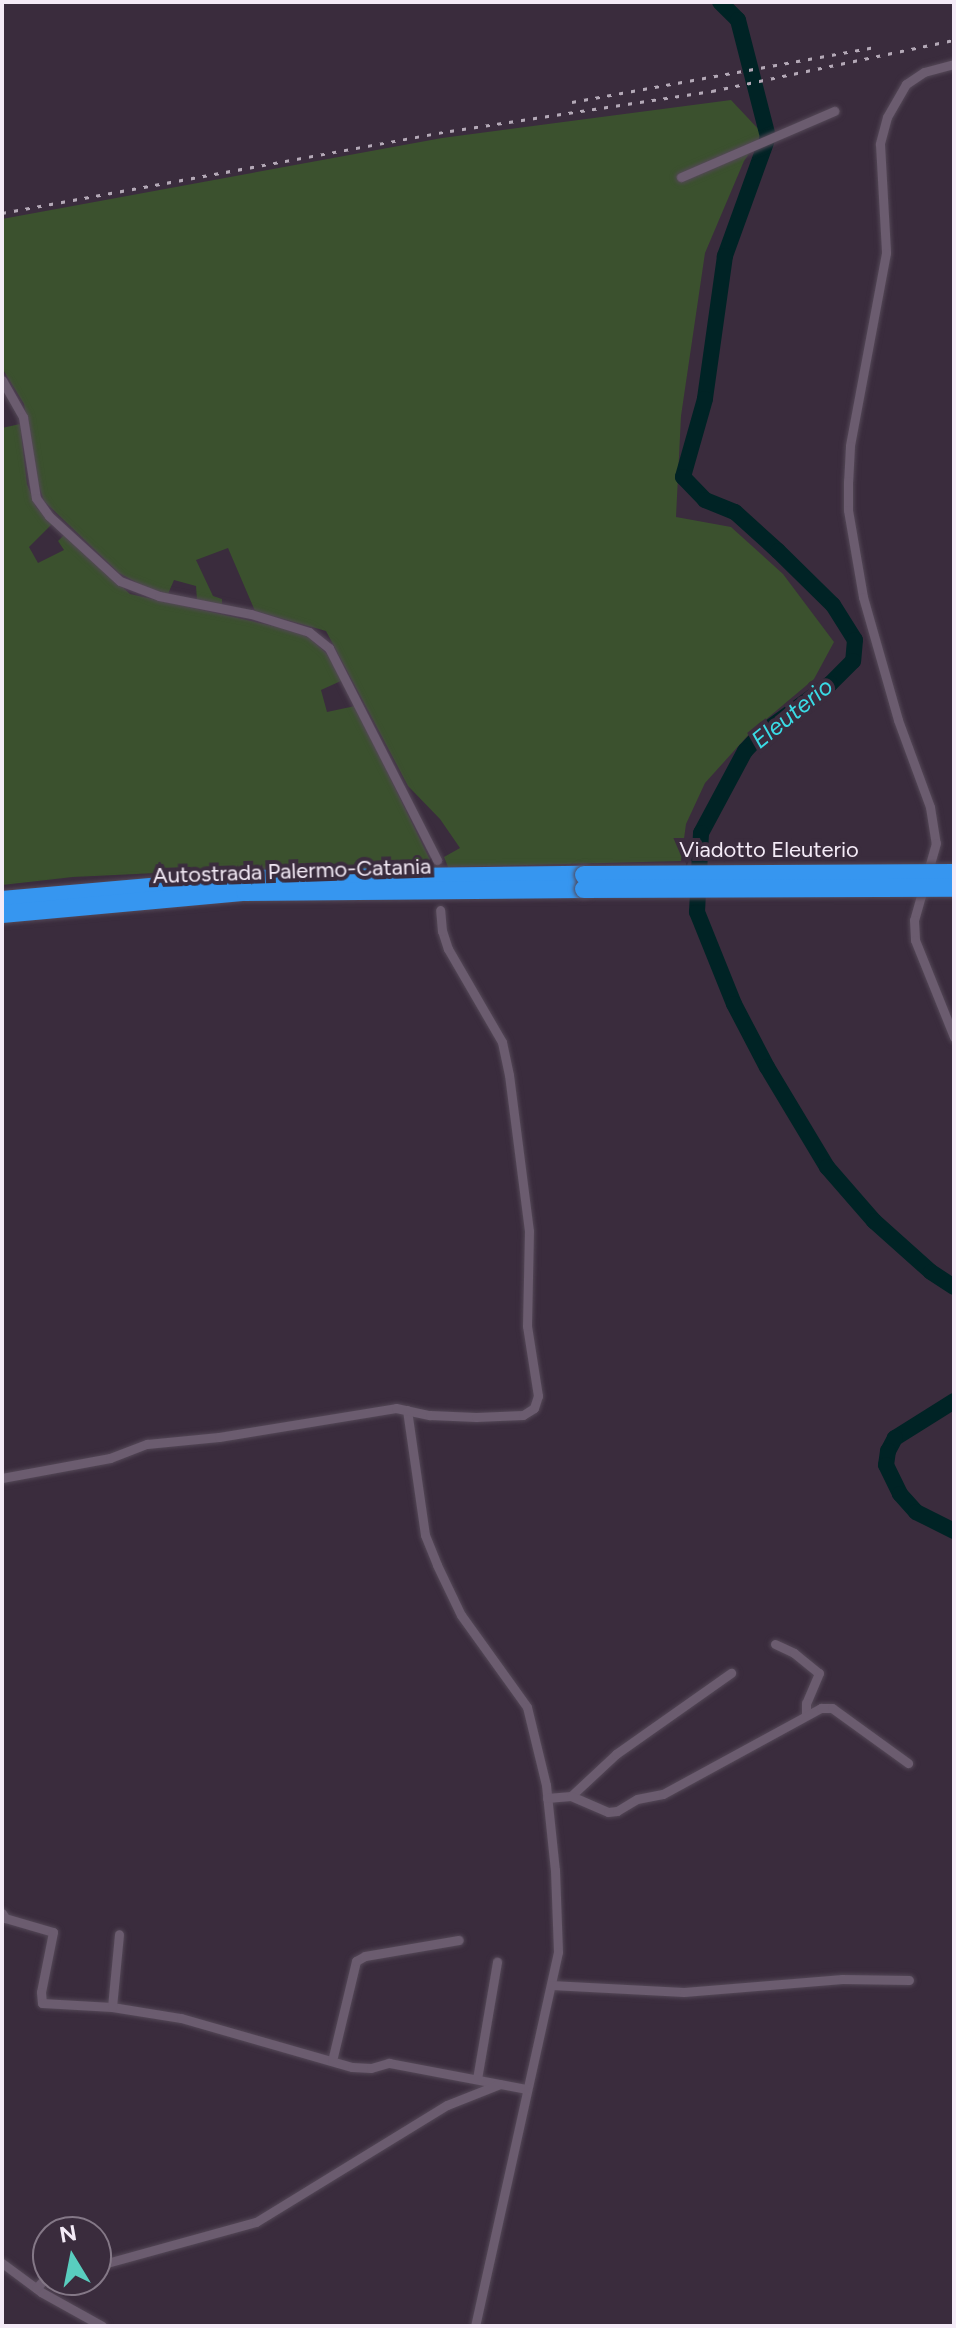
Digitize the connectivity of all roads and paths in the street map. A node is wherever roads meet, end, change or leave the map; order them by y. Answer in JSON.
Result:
{"nodes":[{"id":1,"x":954,"y":64,"type":"edge"},
{"id":2,"x":834,"y":111,"type":"dead end"},
{"id":3,"x":681,"y":177,"type":"dead end"},
{"id":4,"x":2,"y":380,"type":"edge"},
{"id":5,"x":437,"y":860,"type":"dead end"},
{"id":6,"x":954,"y":873,"type":"edge"},
{"id":7,"x":584,"y":882,"type":"junction"},
{"id":8,"x":954,"y":888,"type":"edge"},
{"id":9,"x":2,"y":900,"type":"edge"},
{"id":10,"x":440,"y":910,"type":"dead end"},
{"id":11,"x":2,"y":914,"type":"edge"},
{"id":12,"x":954,"y":1037,"type":"edge"},
{"id":13,"x":407,"y":1410,"type":"junction"},
{"id":14,"x":2,"y":1478,"type":"edge"},
{"id":15,"x":775,"y":1644,"type":"dead end"},
{"id":16,"x":731,"y":1673,"type":"dead end"},
{"id":17,"x":806,"y":1713,"type":"junction"},
{"id":18,"x":908,"y":1763,"type":"dead end"},
{"id":19,"x":571,"y":1796,"type":"junction"},
{"id":20,"x":547,"y":1798,"type":"junction"},
{"id":21,"x":2,"y":1913,"type":"edge"},
{"id":22,"x":119,"y":1934,"type":"dead end"},
{"id":23,"x":459,"y":1940,"type":"dead end"},
{"id":24,"x":497,"y":1962,"type":"dead end"},
{"id":25,"x":909,"y":1980,"type":"dead end"},
{"id":26,"x":551,"y":1985,"type":"junction"},
{"id":27,"x":112,"y":2007,"type":"junction"},
{"id":28,"x":332,"y":2061,"type":"junction"},
{"id":29,"x":477,"y":2079,"type":"junction"},
{"id":30,"x":500,"y":2084,"type":"junction"},
{"id":31,"x":527,"y":2089,"type":"junction"},
{"id":32,"x":112,"y":2262,"type":"edge"},
{"id":33,"x":2,"y":2263,"type":"edge"},
{"id":34,"x":32,"y":2285,"type":"edge"},
{"id":35,"x":50,"y":2296,"type":"edge"},
{"id":36,"x":102,"y":2326,"type":"edge"},
{"id":37,"x":475,"y":2326,"type":"edge"}],
"edges":[{"from":1,"to":12,"type":"street"},
{"from":2,"to":3,"type":"street"},
{"from":4,"to":5,"type":"street"},
{"from":6,"to":7,"type":"highway","name":"Viadotto Eleuterio","bridge":true},
{"from":7,"to":8,"type":"highway","name":"Viadotto Eleuterio","bridge":true},
{"from":7,"to":9,"type":"highway","name":"Autostrada Palermo-Catania"},
{"from":7,"to":11,"type":"highway","name":"Autostrada Palermo-Catania"},
{"from":10,"to":13,"type":"street"},
{"from":13,"to":14,"type":"street"},
{"from":13,"to":20,"type":"street"},
{"from":15,"to":17,"type":"street"},
{"from":16,"to":19,"type":"street"},
{"from":17,"to":18,"type":"street"},
{"from":17,"to":19,"type":"street"},
{"from":19,"to":20,"type":"street"},
{"from":20,"to":26,"type":"street"},
{"from":21,"to":27,"type":"street"},
{"from":22,"to":27,"type":"street"},
{"from":23,"to":28,"type":"street"},
{"from":24,"to":29,"type":"street"},
{"from":25,"to":26,"type":"street"},
{"from":26,"to":31,"type":"street"},
{"from":27,"to":28,"type":"street"},
{"from":28,"to":29,"type":"street"},
{"from":29,"to":30,"type":"street"},
{"from":30,"to":31,"type":"street"},
{"from":30,"to":32,"type":"street"},
{"from":31,"to":37,"type":"street"},
{"from":33,"to":34,"type":"street"},
{"from":35,"to":36,"type":"street"}]}
